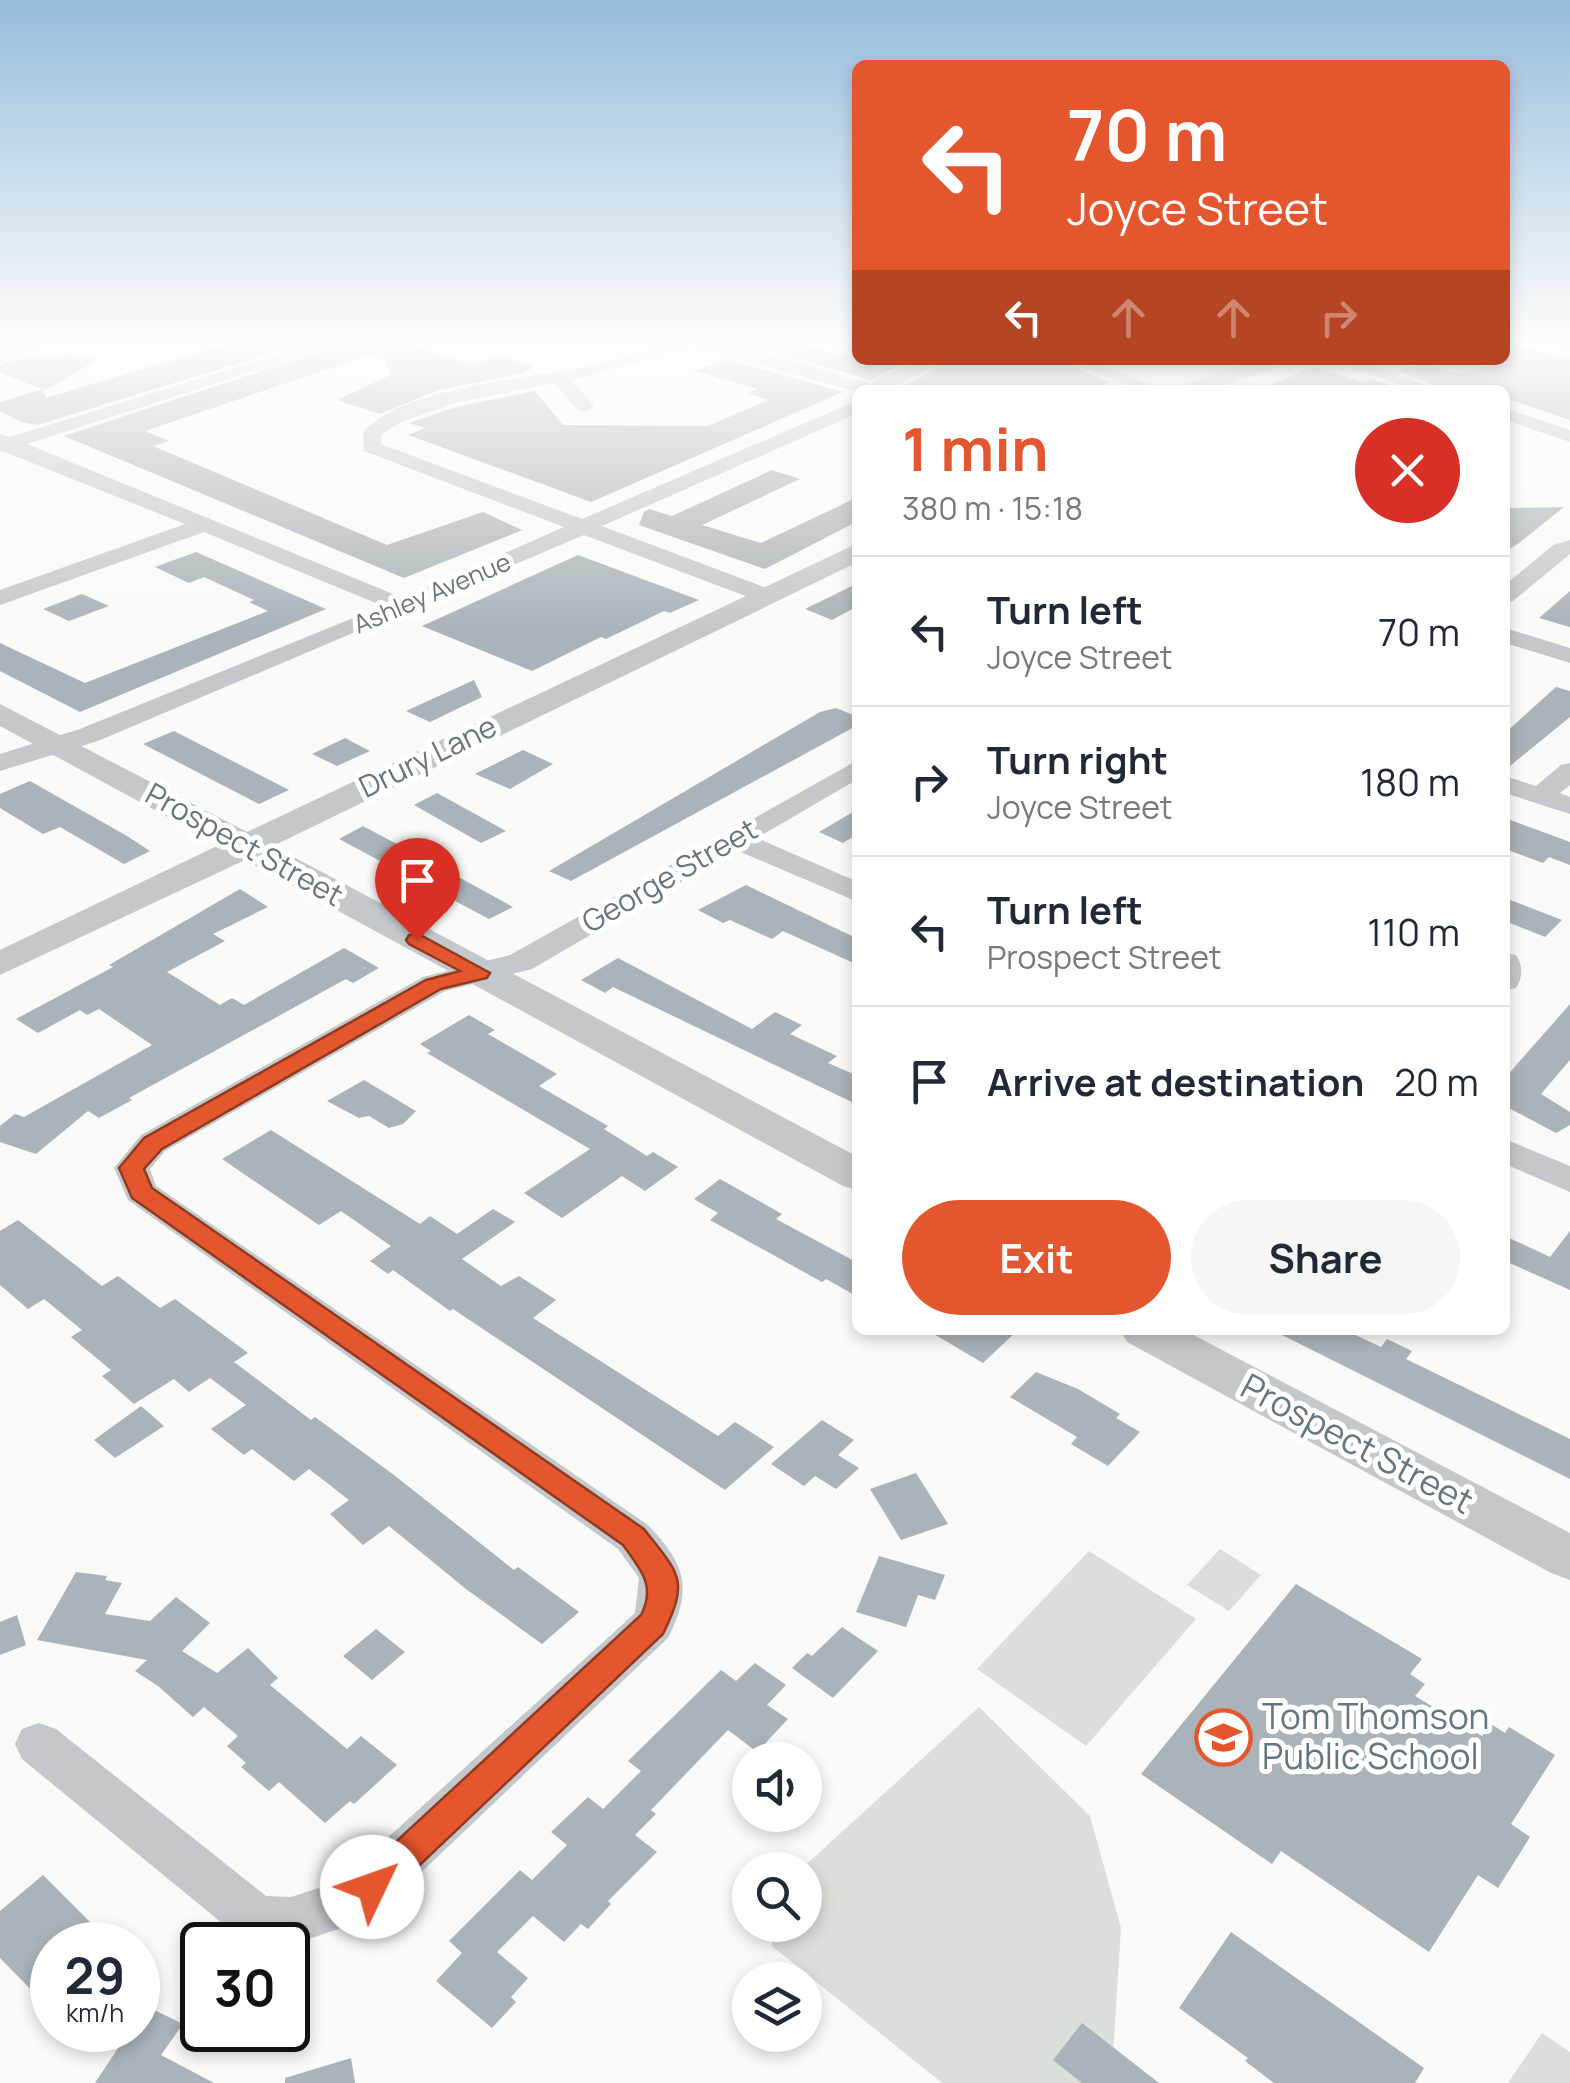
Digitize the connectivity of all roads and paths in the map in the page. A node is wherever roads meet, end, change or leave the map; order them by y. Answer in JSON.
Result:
{"nodes":[{"id":1,"x":372,"y":439,"type":"edge"},
{"id":2,"x":784,"y":439,"type":"edge"},
{"id":3,"x":3,"y":443,"type":"edge"},
{"id":4,"x":206,"y":524,"type":"junction"},
{"id":5,"x":585,"y":529,"type":"junction"},
{"id":6,"x":1570,"y":547,"type":"edge"},
{"id":7,"x":852,"y":554,"type":"edge"},
{"id":8,"x":1510,"y":592,"type":"edge"},
{"id":9,"x":764,"y":595,"type":"junction"},
{"id":10,"x":0,"y":598,"type":"edge"},
{"id":11,"x":403,"y":606,"type":"junction"},
{"id":12,"x":1510,"y":638,"type":"edge"},
{"id":13,"x":1570,"y":656,"type":"edge"},
{"id":14,"x":0,"y":713,"type":"edge"},
{"id":15,"x":58,"y":743,"type":"junction"},
{"id":16,"x":0,"y":763,"type":"edge"},
{"id":17,"x":852,"y":771,"type":"edge"},
{"id":18,"x":1570,"y":771,"type":"edge"},
{"id":19,"x":1510,"y":786,"type":"edge"},
{"id":20,"x":1540,"y":796,"type":"junction"},
{"id":21,"x":1570,"y":806,"type":"edge"},
{"id":22,"x":736,"y":838,"type":"junction"},
{"id":23,"x":243,"y":846,"type":"junction"},
{"id":24,"x":852,"y":889,"type":"edge"},
{"id":25,"x":0,"y":964,"type":"edge"},
{"id":26,"x":479,"y":973,"type":"junction"},
{"id":27,"x":1510,"y":1152,"type":"edge"},
{"id":28,"x":852,"y":1173,"type":"edge"},
{"id":29,"x":1570,"y":1180,"type":"edge"},
{"id":30,"x":1153,"y":1335,"type":"edge"},
{"id":31,"x":1570,"y":1558,"type":"edge"},
{"id":32,"x":39,"y":1744,"type":"dead end"}],
"edges":[{"from":1,"to":5,"type":"street"},
{"from":2,"to":5,"type":"street","name":"Ashley Avenue"},
{"from":3,"to":4,"type":"street"},
{"from":4,"to":10,"type":"street"},
{"from":4,"to":11,"type":"street"},
{"from":5,"to":9,"type":"street"},
{"from":5,"to":11,"type":"street","name":"Ashley Avenue"},
{"from":6,"to":8,"type":"street"},
{"from":7,"to":9,"type":"street","name":"Drury Lane"},
{"from":9,"to":23,"type":"street","name":"Drury Lane"},
{"from":11,"to":15,"type":"street","name":"Ashley Avenue"},
{"from":12,"to":13,"type":"street"},
{"from":14,"to":15,"type":"street","name":"Prospect Street"},
{"from":15,"to":16,"type":"street","name":"Ashley Avenue"},
{"from":15,"to":23,"type":"street","name":"Prospect Street"},
{"from":17,"to":22,"type":"street","name":"George Street"},
{"from":18,"to":20,"type":"street"},
{"from":19,"to":20,"type":"street"},
{"from":20,"to":21,"type":"street"},
{"from":22,"to":24,"type":"street"},
{"from":22,"to":26,"type":"street","name":"George Street"},
{"from":23,"to":25,"type":"street","name":"Drury Lane"},
{"from":23,"to":26,"type":"street","name":"Prospect Street"},
{"from":26,"to":28,"type":"street","name":"Prospect Street"},
{"from":26,"to":32,"type":"street","name":"George Street"},
{"from":27,"to":29,"type":"street"},
{"from":30,"to":31,"type":"street","name":"Prospect Street"}]}
